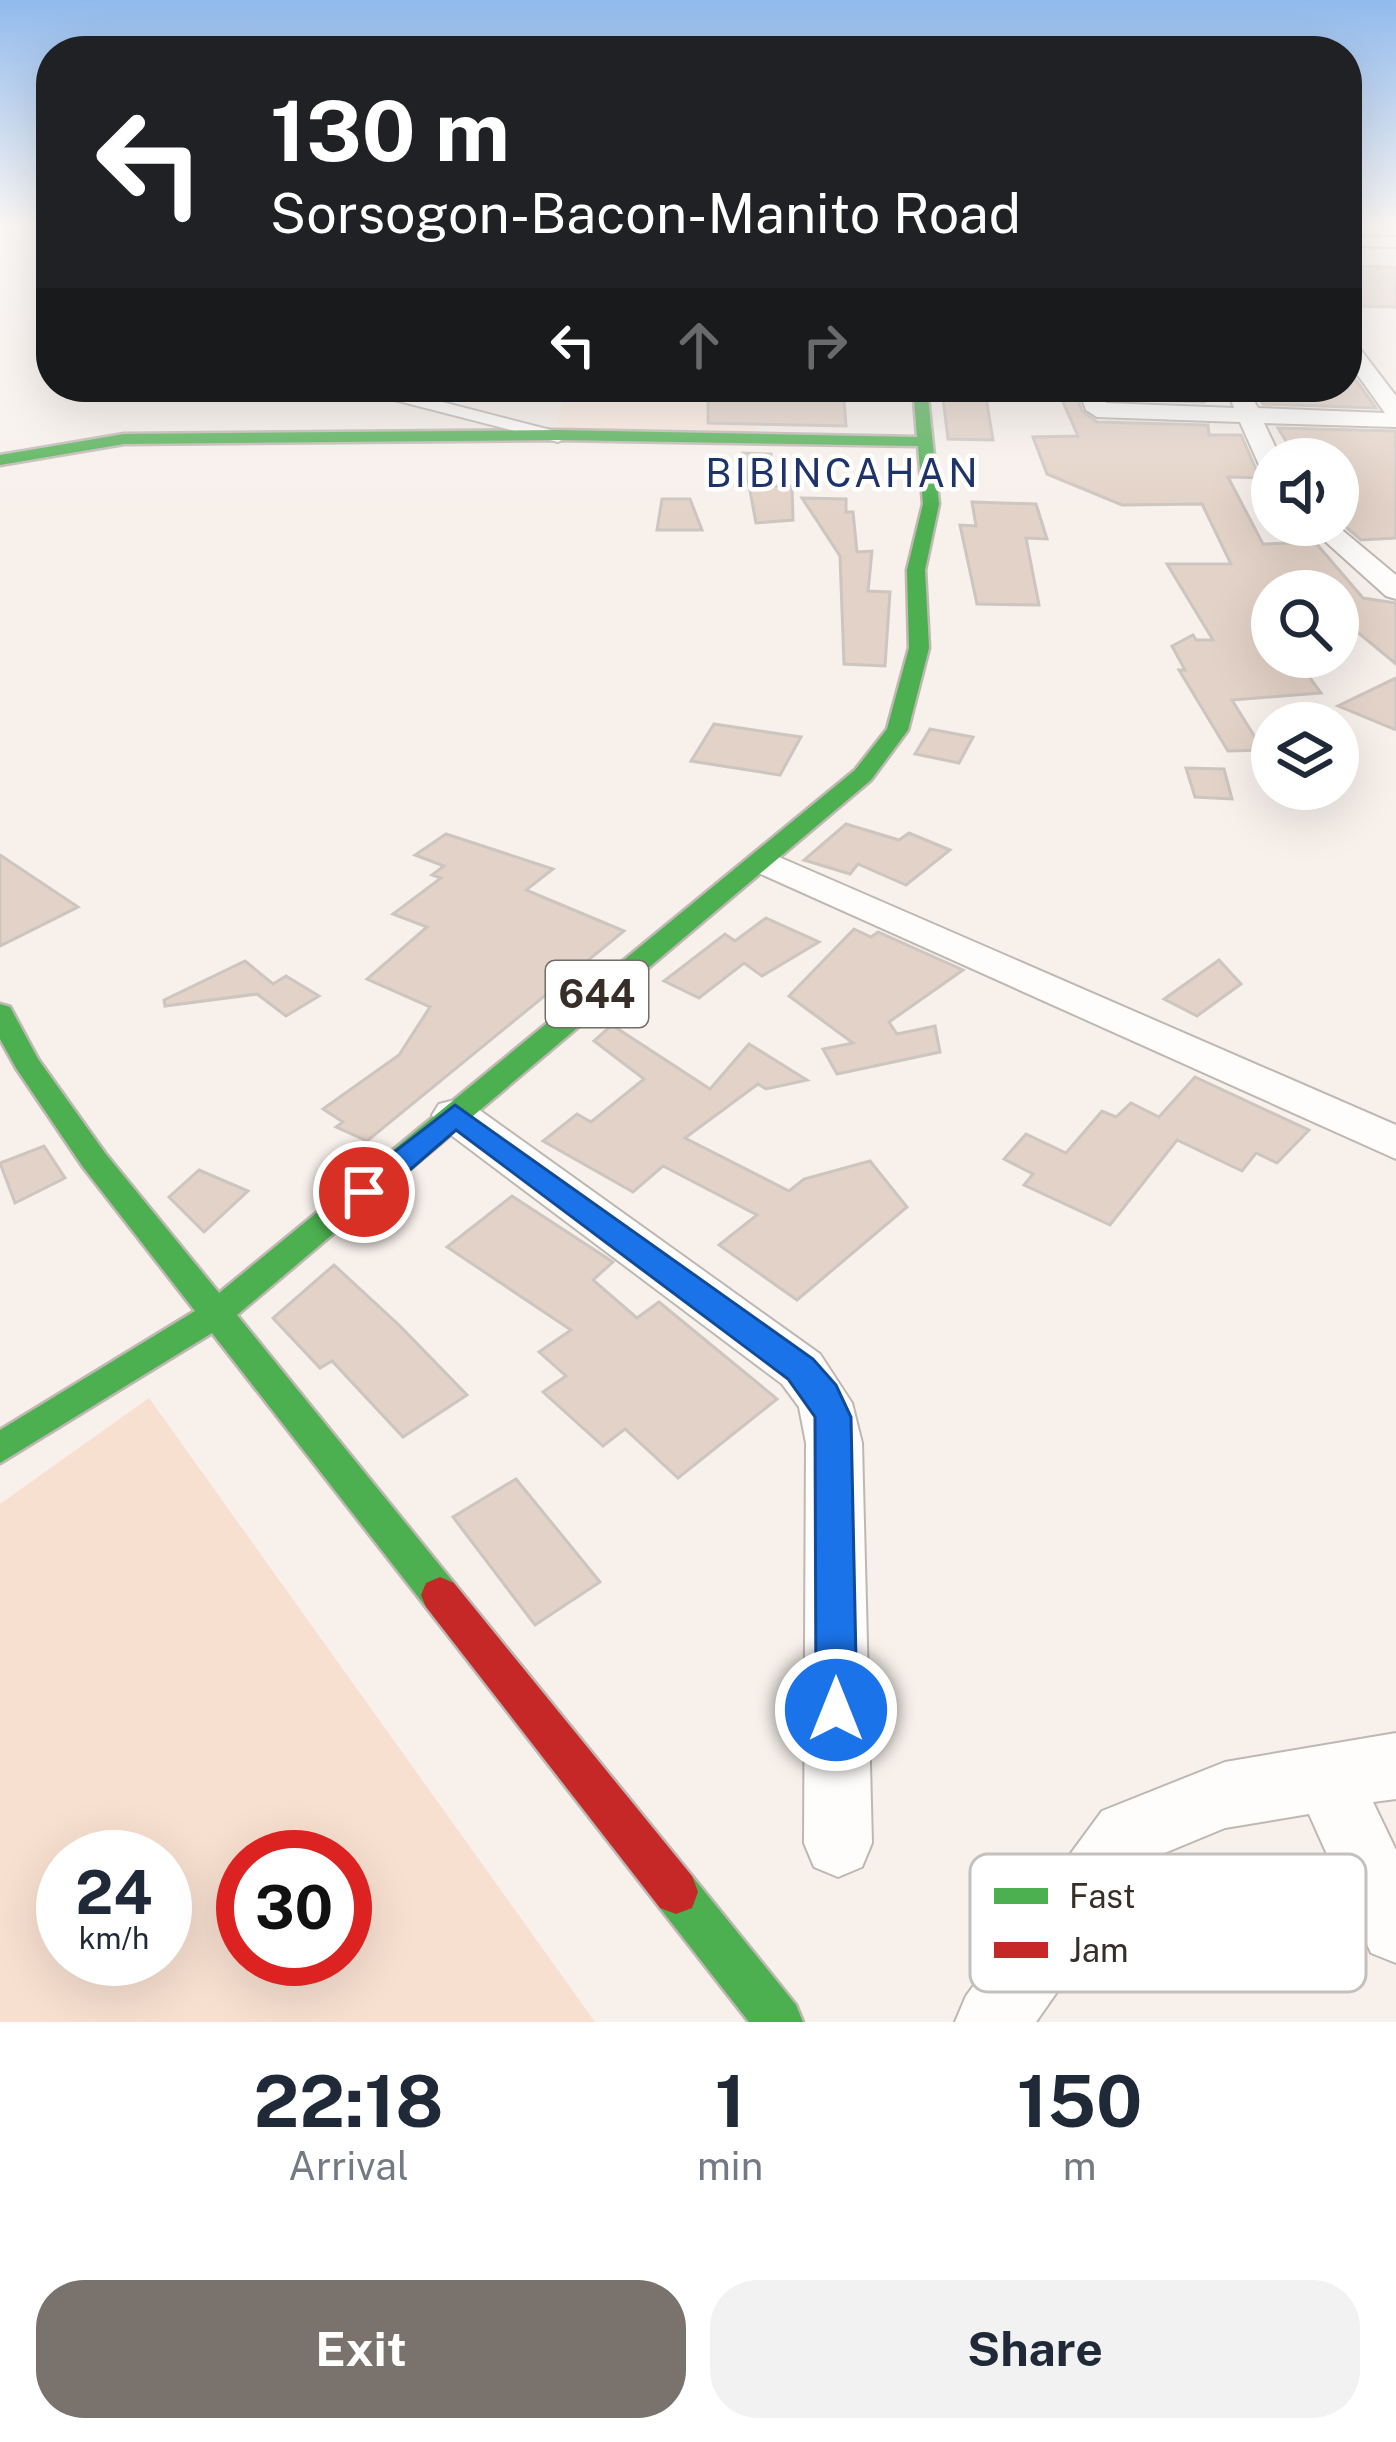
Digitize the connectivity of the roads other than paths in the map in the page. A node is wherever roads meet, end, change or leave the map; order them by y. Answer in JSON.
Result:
{"nodes":[{"id":1,"x":1362,"y":367,"type":"edge"},
{"id":2,"x":418,"y":402,"type":"edge"},
{"id":3,"x":922,"y":402,"type":"edge"},
{"id":4,"x":1121,"y":402,"type":"edge"},
{"id":5,"x":1244,"y":402,"type":"edge"},
{"id":6,"x":1252,"y":416,"type":"junction"},
{"id":7,"x":1396,"y":416,"type":"edge"},
{"id":8,"x":558,"y":435,"type":"junction"},
{"id":9,"x":1261,"y":438,"type":"edge"},
{"id":10,"x":926,"y":442,"type":"junction"},
{"id":11,"x":0,"y":460,"type":"edge"},
{"id":12,"x":1345,"y":546,"type":"edge"},
{"id":13,"x":1396,"y":590,"type":"edge"},
{"id":14,"x":765,"y":862,"type":"junction"},
{"id":15,"x":0,"y":1013,"type":"edge"},
{"id":16,"x":455,"y":1115,"type":"junction"},
{"id":17,"x":1396,"y":1143,"type":"edge"},
{"id":18,"x":216,"y":1314,"type":"junction"},
{"id":19,"x":0,"y":1448,"type":"edge"},
{"id":20,"x":1396,"y":1766,"type":"edge"},
{"id":21,"x":1327,"y":1778,"type":"junction"},
{"id":22,"x":838,"y":1843,"type":"dead end"},
{"id":23,"x":1112,"y":1854,"type":"edge"},
{"id":24,"x":1362,"y":1854,"type":"edge"},
{"id":25,"x":1366,"y":1863,"type":"edge"},
{"id":26,"x":1396,"y":1928,"type":"edge"},
{"id":27,"x":1013,"y":1992,"type":"edge"},
{"id":28,"x":779,"y":2022,"type":"edge"},
{"id":29,"x":992,"y":2022,"type":"edge"}],
"edges":[{"from":1,"to":7,"type":"street"},
{"from":2,"to":8,"type":"street"},
{"from":3,"to":10,"type":"street","number":"644"},
{"from":4,"to":6,"type":"street"},
{"from":5,"to":6,"type":"street"},
{"from":6,"to":7,"type":"street"},
{"from":6,"to":9,"type":"street"},
{"from":8,"to":10,"type":"street"},
{"from":8,"to":11,"type":"street"},
{"from":10,"to":14,"type":"street","number":"644"},
{"from":12,"to":13,"type":"street"},
{"from":14,"to":16,"type":"street","number":"644"},
{"from":14,"to":17,"type":"street"},
{"from":15,"to":18,"type":"street"},
{"from":16,"to":18,"type":"street","number":"644"},
{"from":16,"to":22,"type":"street"},
{"from":18,"to":19,"type":"street","number":"644"},
{"from":18,"to":28,"type":"street"},
{"from":20,"to":21,"type":"street"},
{"from":21,"to":23,"type":"street"},
{"from":21,"to":24,"type":"street"},
{"from":25,"to":26,"type":"street"},
{"from":27,"to":29,"type":"street"}]}
